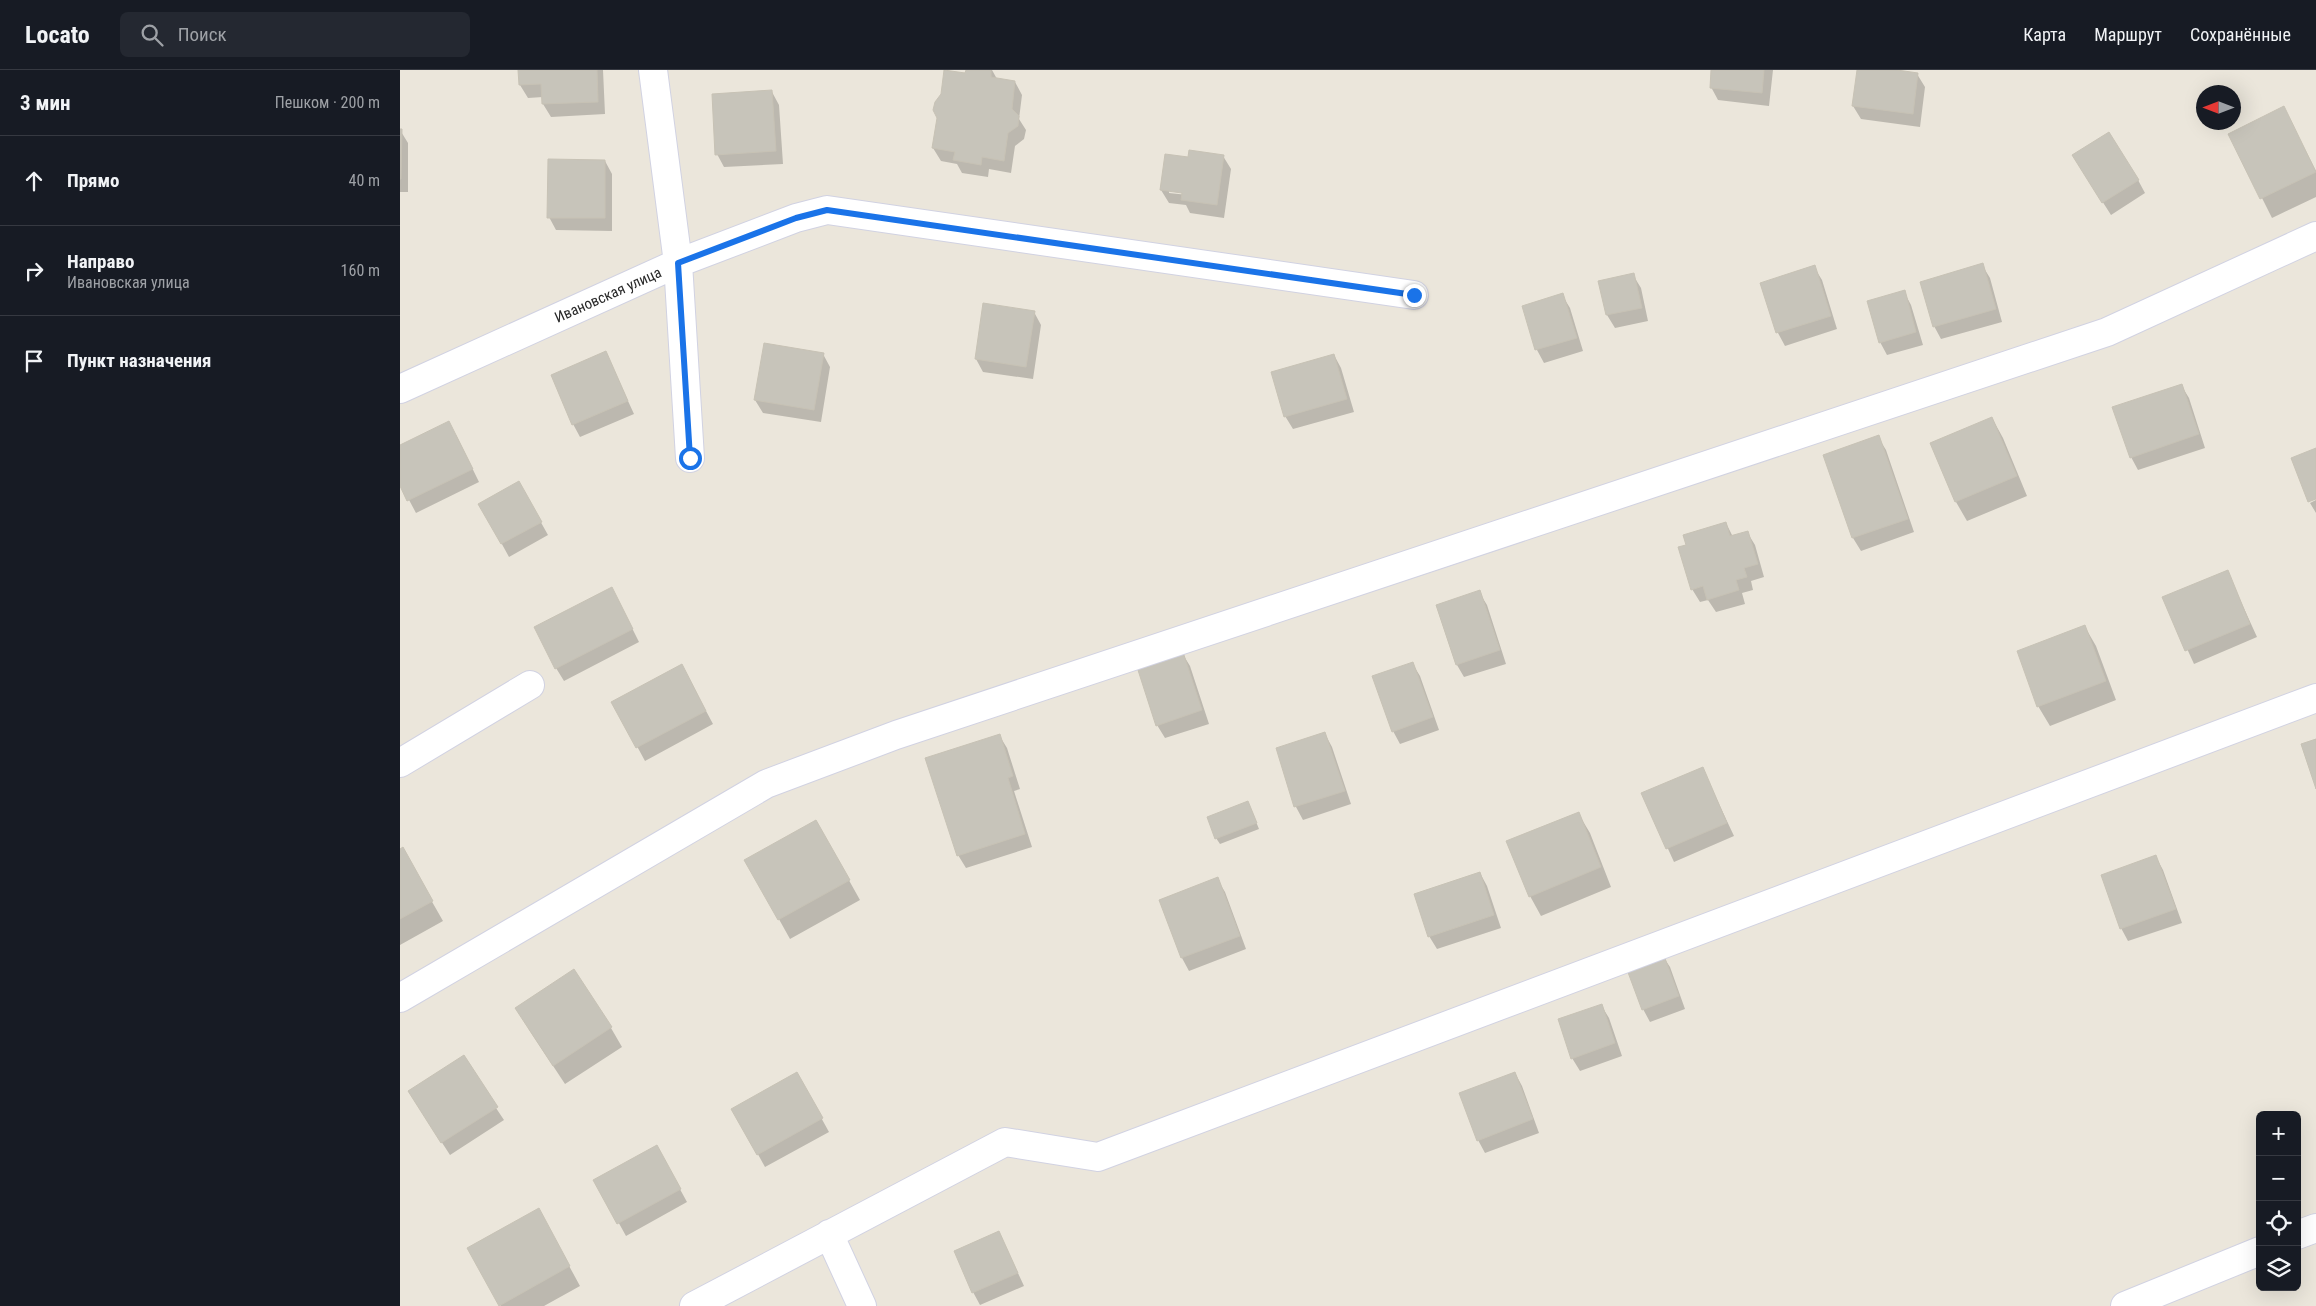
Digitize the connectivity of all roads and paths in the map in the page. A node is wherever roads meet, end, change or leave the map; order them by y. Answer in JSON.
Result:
{"nodes":[{"id":1,"x":653,"y":70,"type":"edge"},
{"id":2,"x":2316,"y":236,"type":"edge"},
{"id":3,"x":678,"y":263,"type":"junction"},
{"id":4,"x":1414,"y":295,"type":"dead end"},
{"id":5,"x":400,"y":389,"type":"edge"},
{"id":6,"x":690,"y":458,"type":"dead end"},
{"id":7,"x":530,"y":685,"type":"dead end"},
{"id":8,"x":2316,"y":698,"type":"edge"},
{"id":9,"x":400,"y":763,"type":"edge"},
{"id":10,"x":400,"y":998,"type":"edge"},
{"id":11,"x":2316,"y":1228,"type":"edge"},
{"id":12,"x":829,"y":1234,"type":"junction"},
{"id":13,"x":2301,"y":1234,"type":"edge"},
{"id":14,"x":2256,"y":1253,"type":"edge"},
{"id":15,"x":694,"y":1306,"type":"edge"},
{"id":16,"x":862,"y":1306,"type":"edge"},
{"id":17,"x":2125,"y":1306,"type":"edge"}],
"edges":[{"from":1,"to":3,"type":"street"},
{"from":2,"to":10,"type":"street"},
{"from":3,"to":4,"type":"street","name":"Ивановская улица"},
{"from":3,"to":5,"type":"street","name":"Ивановская улица"},
{"from":3,"to":6,"type":"street"},
{"from":7,"to":9,"type":"street"},
{"from":8,"to":12,"type":"street"},
{"from":11,"to":13,"type":"street"},
{"from":12,"to":15,"type":"street"},
{"from":12,"to":16,"type":"street"},
{"from":14,"to":17,"type":"street"}]}
